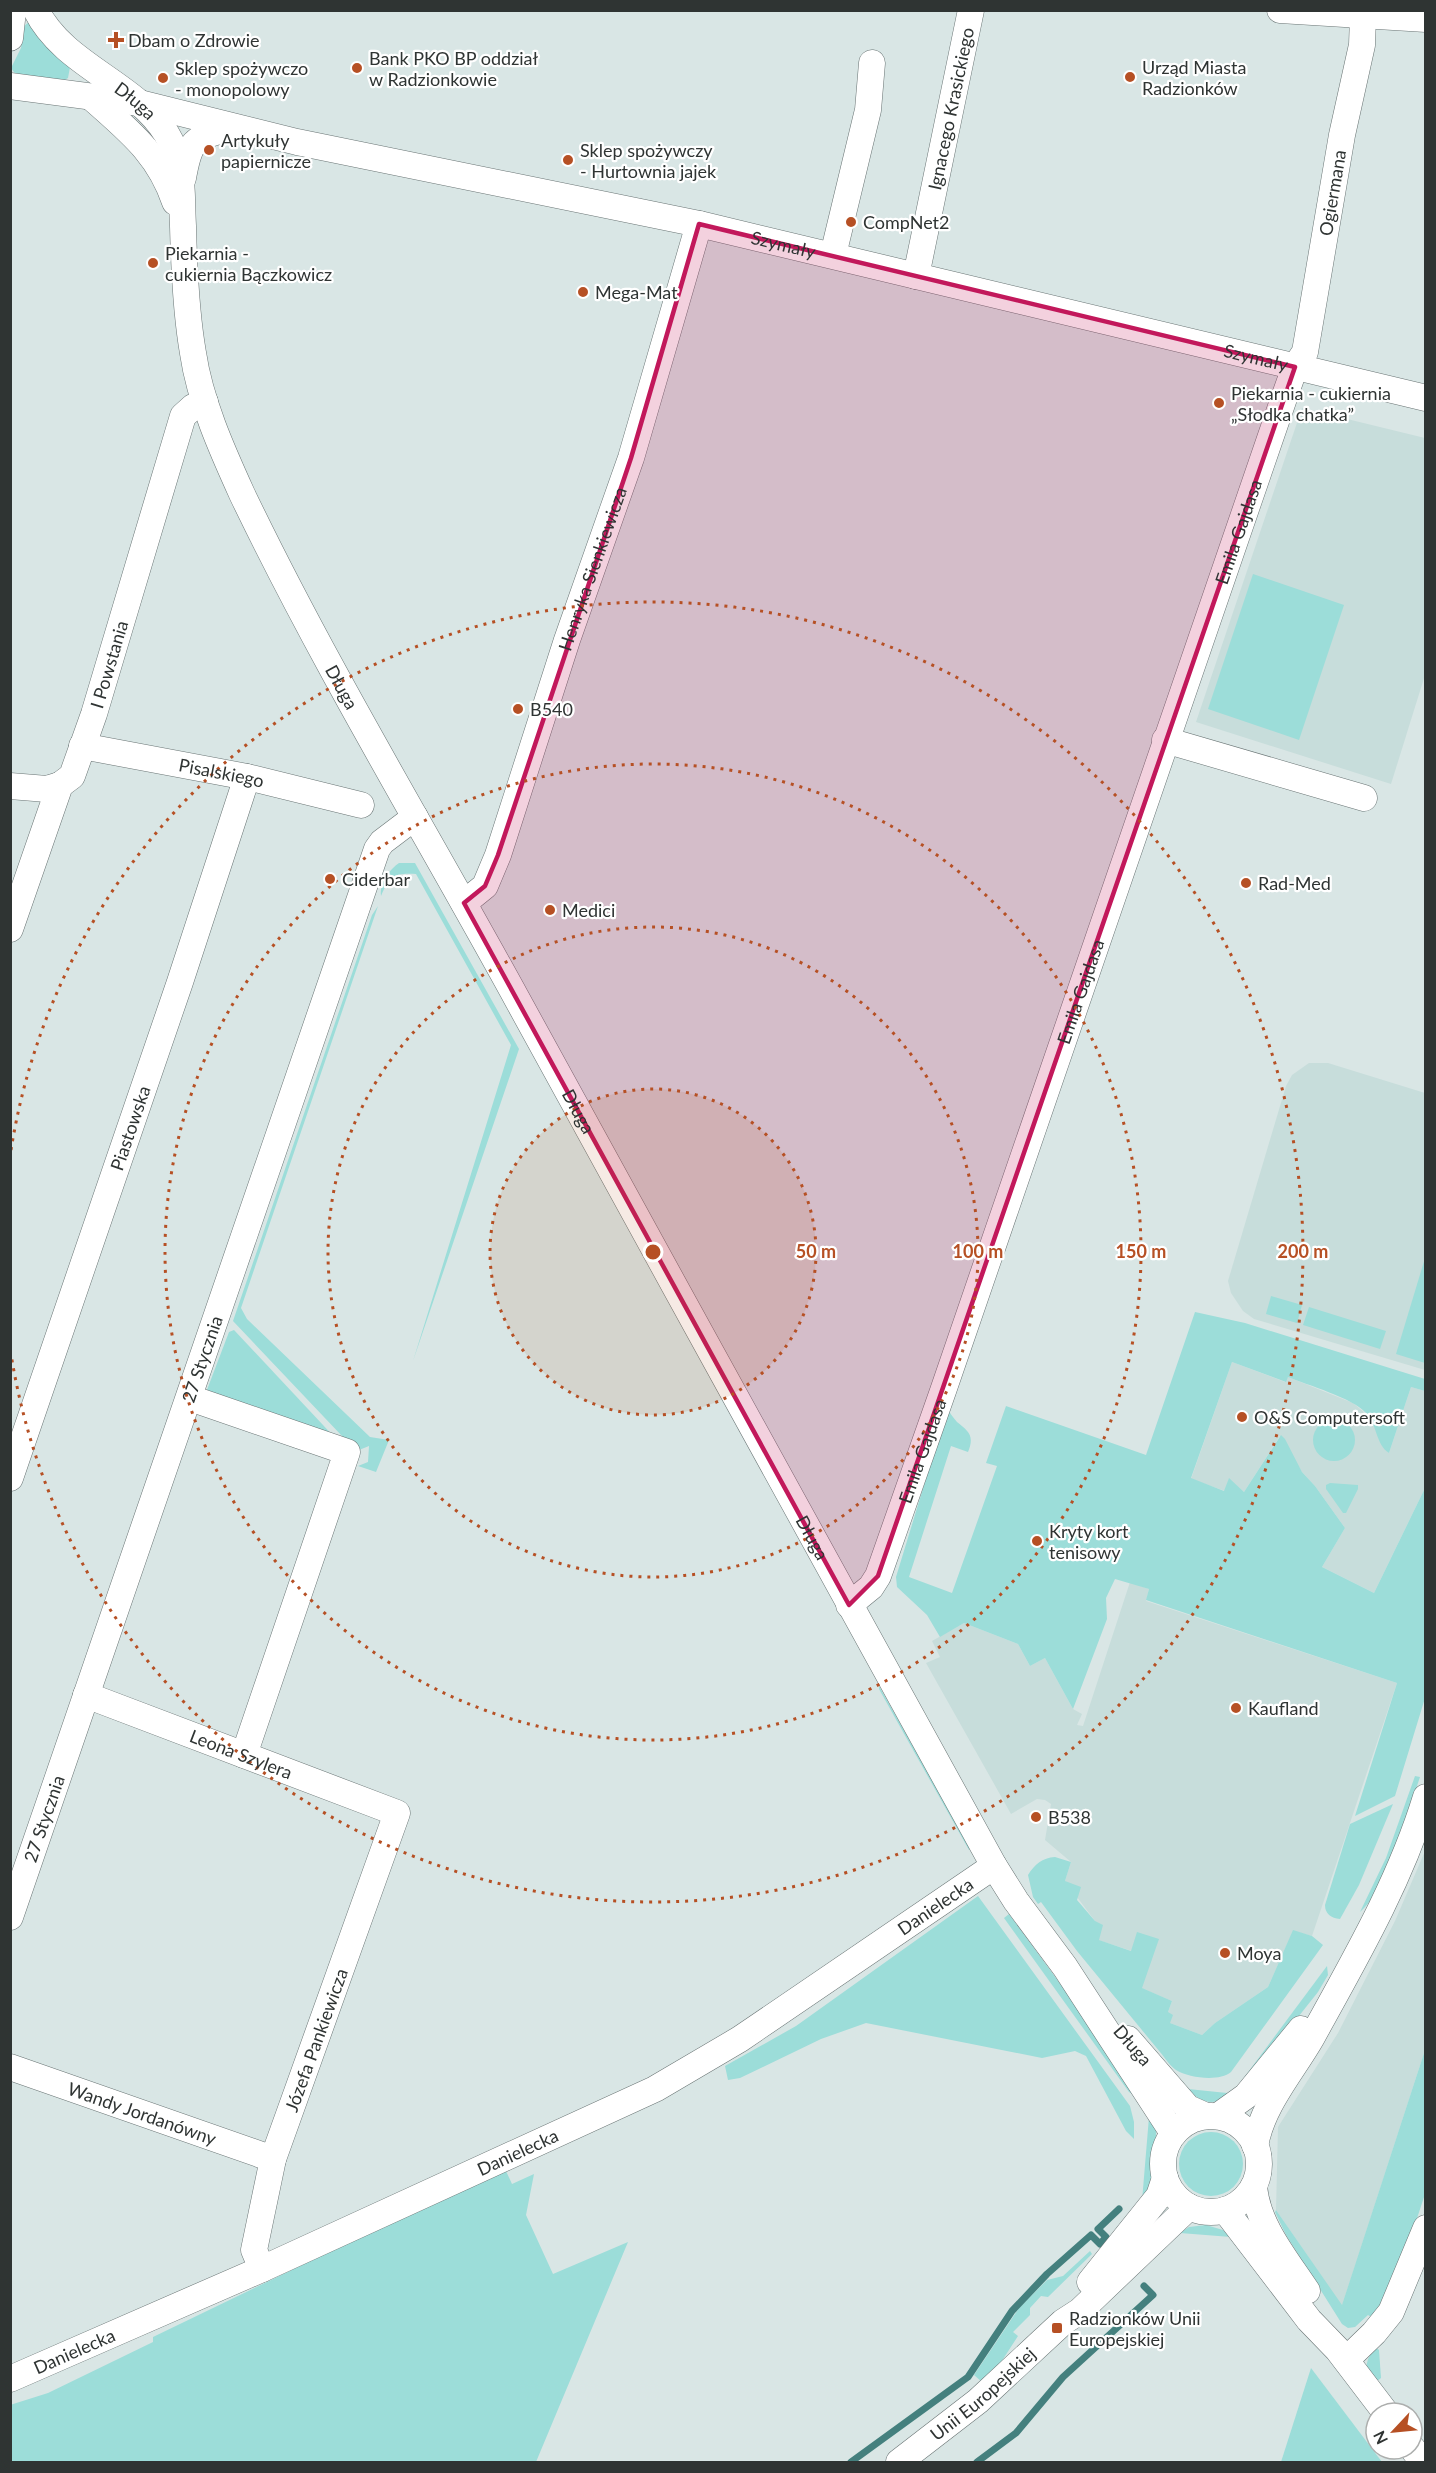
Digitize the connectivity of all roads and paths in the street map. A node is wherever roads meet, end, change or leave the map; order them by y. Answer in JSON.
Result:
{"nodes":[{"id":1,"x":13,"y":10,"type":"edge"},
{"id":2,"x":36,"y":10,"type":"edge"},
{"id":3,"x":971,"y":10,"type":"edge"},
{"id":4,"x":1280,"y":10,"type":"edge"},
{"id":5,"x":1363,"y":17,"type":"junction"},
{"id":6,"x":1425,"y":19,"type":"edge"},
{"id":7,"x":10,"y":38,"type":"edge"},
{"id":8,"x":872,"y":63,"type":"dead end"},
{"id":9,"x":10,"y":87,"type":"edge"},
{"id":10,"x":92,"y":99,"type":"junction"},
{"id":11,"x":140,"y":103,"type":"junction"},
{"id":12,"x":231,"y":127,"type":"junction"},
{"id":13,"x":183,"y":178,"type":"junction"},
{"id":14,"x":182,"y":223,"type":"junction"},
{"id":15,"x":699,"y":224,"type":"junction"},
{"id":16,"x":832,"y":255,"type":"junction"},
{"id":17,"x":916,"y":276,"type":"junction"},
{"id":18,"x":1295,"y":367,"type":"junction"},
{"id":19,"x":1425,"y":398,"type":"edge"},
{"id":20,"x":205,"y":402,"type":"junction"},
{"id":21,"x":1165,"y":740,"type":"junction"},
{"id":22,"x":82,"y":746,"type":"junction"},
{"id":23,"x":247,"y":777,"type":"junction"},
{"id":24,"x":60,"y":785,"type":"junction"},
{"id":25,"x":10,"y":786,"type":"edge"},
{"id":26,"x":1364,"y":798,"type":"dead end"},
{"id":27,"x":361,"y":805,"type":"dead end"},
{"id":28,"x":415,"y":818,"type":"junction"},
{"id":29,"x":464,"y":903,"type":"junction"},
{"id":30,"x":10,"y":929,"type":"edge"},
{"id":31,"x":190,"y":1398,"type":"junction"},
{"id":32,"x":10,"y":1478,"type":"edge"},
{"id":33,"x":849,"y":1605,"type":"junction"},
{"id":34,"x":86,"y":1695,"type":"junction"},
{"id":35,"x":244,"y":1755,"type":"junction"},
{"id":36,"x":1425,"y":1797,"type":"edge"},
{"id":37,"x":397,"y":1814,"type":"joint"},
{"id":38,"x":994,"y":1866,"type":"junction"},
{"id":39,"x":10,"y":1917,"type":"edge"},
{"id":40,"x":1065,"y":1966,"type":"junction"},
{"id":41,"x":1346,"y":1973,"type":"junction"},
{"id":42,"x":10,"y":2067,"type":"edge"},
{"id":43,"x":1212,"y":2116,"type":"junction"},
{"id":44,"x":1173,"y":2133,"type":"junction"},
{"id":45,"x":1255,"y":2146,"type":"junction"},
{"id":46,"x":273,"y":2159,"type":"junction"},
{"id":47,"x":1165,"y":2178,"type":"junction"},
{"id":48,"x":1254,"y":2186,"type":"junction"},
{"id":49,"x":1189,"y":2206,"type":"junction"},
{"id":50,"x":1225,"y":2210,"type":"junction"},
{"id":51,"x":1425,"y":2228,"type":"edge"},
{"id":52,"x":262,"y":2269,"type":"junction"},
{"id":53,"x":1063,"y":2322,"type":"junction"},
{"id":54,"x":1342,"y":2355,"type":"junction"},
{"id":55,"x":10,"y":2379,"type":"edge"},
{"id":56,"x":1377,"y":2401,"type":"edge"},
{"id":57,"x":899,"y":2463,"type":"edge"}],
"edges":[{"from":1,"to":7,"type":"street"},
{"from":2,"to":11,"type":"street","name":"Długa"},
{"from":3,"to":17,"type":"street","name":"Ignacego Krasickiego"},
{"from":4,"to":5,"type":"street"},
{"from":5,"to":6,"type":"street"},
{"from":5,"to":18,"type":"street","name":"Ogiermana"},
{"from":8,"to":16,"type":"street"},
{"from":9,"to":10,"type":"street"},
{"from":10,"to":11,"type":"street"},
{"from":10,"to":14,"type":"street","name":"Długa"},
{"from":11,"to":12,"type":"street","name":"Szymały"},
{"from":11,"to":13,"type":"street","name":"Długa"},
{"from":12,"to":13,"type":"street"},
{"from":12,"to":15,"type":"street","name":"Szymały"},
{"from":13,"to":14,"type":"street","name":"Długa"},
{"from":14,"to":20,"type":"street","name":"Długa"},
{"from":15,"to":16,"type":"street","name":"Szymały"},
{"from":15,"to":29,"type":"street","name":"Henryka Sienkiewicza"},
{"from":16,"to":17,"type":"street","name":"Szymały"},
{"from":17,"to":18,"type":"street","name":"Szymały"},
{"from":18,"to":19,"type":"street","name":"Szymały"},
{"from":18,"to":21,"type":"street","name":"Emila Gajdasa"},
{"from":20,"to":22,"type":"street","name":"I Powstania"},
{"from":20,"to":28,"type":"street","name":"Długa"},
{"from":21,"to":26,"type":"street"},
{"from":21,"to":33,"type":"street","name":"Emila Gajdasa"},
{"from":22,"to":23,"type":"street","name":"Pisalskiego"},
{"from":22,"to":24,"type":"street","name":"I Powstania"},
{"from":23,"to":27,"type":"street","name":"Pisalskiego"},
{"from":23,"to":32,"type":"street","name":"Piastowska"},
{"from":24,"to":25,"type":"street"},
{"from":24,"to":30,"type":"street","name":"I Powstania"},
{"from":28,"to":29,"type":"street","name":"Długa"},
{"from":28,"to":31,"type":"street","name":"27 Stycznia"},
{"from":29,"to":33,"type":"street","name":"Długa"},
{"from":31,"to":34,"type":"street","name":"27 Stycznia"},
{"from":31,"to":35,"type":"street"},
{"from":33,"to":38,"type":"street","name":"Długa"},
{"from":34,"to":35,"type":"street","name":"Leona Szylera"},
{"from":34,"to":39,"type":"street","name":"27 Stycznia"},
{"from":35,"to":37,"type":"street","name":"Leona Szylera"},
{"from":36,"to":41,"type":"street"},
{"from":37,"to":46,"type":"street","name":"Józefa Pankiewicza"},
{"from":38,"to":40,"type":"street","name":"Długa"},
{"from":38,"to":52,"type":"street","name":"Danielecka"},
{"from":40,"to":43,"type":"street","name":"Długa"},
{"from":40,"to":44,"type":"street","name":"Długa"},
{"from":41,"to":43,"type":"street"},
{"from":41,"to":45,"type":"street"},
{"from":42,"to":46,"type":"street","name":"Wandy Jordanówny"},
{"from":43,"to":44,"type":"street"},
{"from":43,"to":45,"type":"street"},
{"from":44,"to":47,"type":"street"},
{"from":45,"to":48,"type":"street"},
{"from":46,"to":52,"type":"street","name":"Józefa Pankiewicza"},
{"from":47,"to":49,"type":"street"},
{"from":47,"to":53,"type":"street","name":"Unii Europejskiej"},
{"from":48,"to":50,"type":"street"},
{"from":48,"to":54,"type":"street"},
{"from":49,"to":50,"type":"street"},
{"from":49,"to":53,"type":"street","name":"Unii Europejskiej"},
{"from":50,"to":54,"type":"street"},
{"from":51,"to":54,"type":"street"},
{"from":52,"to":55,"type":"street","name":"Danielecka"},
{"from":53,"to":57,"type":"street","name":"Unii Europejskiej"},
{"from":54,"to":56,"type":"street"}]}
